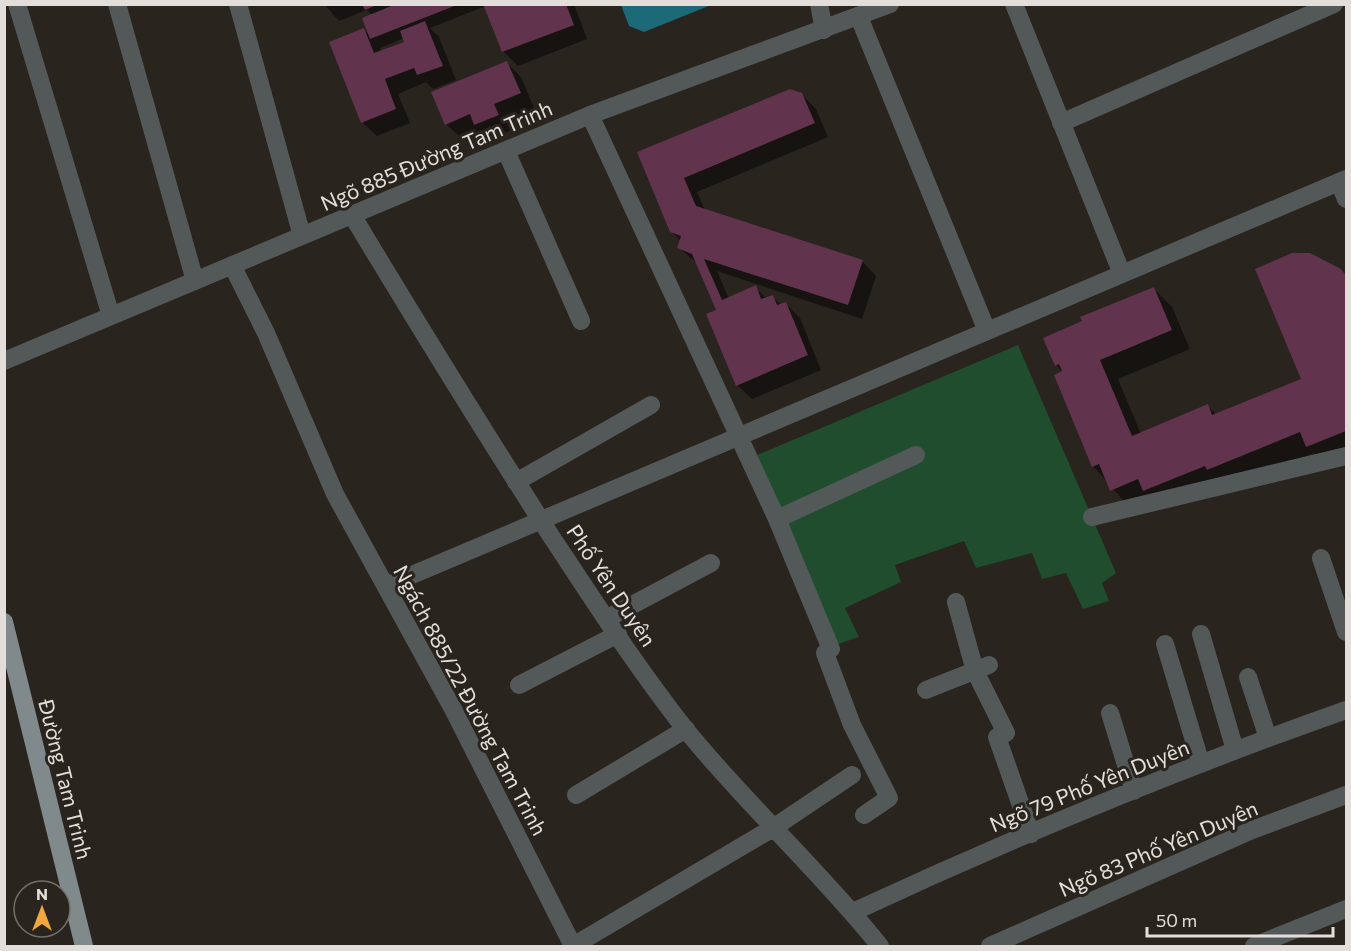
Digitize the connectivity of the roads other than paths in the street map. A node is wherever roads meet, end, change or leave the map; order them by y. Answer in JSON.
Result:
{"nodes":[{"id":1,"x":17,"y":4,"type":"edge"},
{"id":2,"x":117,"y":4,"type":"edge"},
{"id":3,"x":238,"y":4,"type":"edge"},
{"id":4,"x":819,"y":4,"type":"edge"},
{"id":5,"x":890,"y":4,"type":"edge"},
{"id":6,"x":1014,"y":4,"type":"edge"},
{"id":7,"x":1334,"y":4,"type":"edge"},
{"id":8,"x":859,"y":17,"type":"junction"},
{"id":9,"x":824,"y":30,"type":"junction"},
{"id":10,"x":590,"y":115,"type":"junction"},
{"id":11,"x":1061,"y":123,"type":"junction"},
{"id":12,"x":506,"y":151,"type":"junction"},
{"id":13,"x":1343,"y":180,"type":"edge"},
{"id":14,"x":1347,"y":199,"type":"edge"},
{"id":15,"x":352,"y":215,"type":"junction"},
{"id":16,"x":302,"y":236,"type":"junction"},
{"id":17,"x":232,"y":265,"type":"junction"},
{"id":18,"x":1122,"y":274,"type":"junction"},
{"id":19,"x":195,"y":280,"type":"junction"},
{"id":20,"x":111,"y":316,"type":"junction"},
{"id":21,"x":581,"y":321,"type":"dead end"},
{"id":22,"x":987,"y":331,"type":"junction"},
{"id":23,"x":4,"y":361,"type":"edge"},
{"id":24,"x":651,"y":405,"type":"dead end"},
{"id":25,"x":740,"y":436,"type":"junction"},
{"id":26,"x":916,"y":455,"type":"dead end"},
{"id":27,"x":1347,"y":456,"type":"edge"},
{"id":28,"x":516,"y":482,"type":"junction"},
{"id":29,"x":1092,"y":517,"type":"dead end"},
{"id":30,"x":777,"y":519,"type":"junction"},
{"id":31,"x":542,"y":521,"type":"junction"},
{"id":32,"x":1321,"y":558,"type":"dead end"},
{"id":33,"x":711,"y":563,"type":"dead end"},
{"id":34,"x":386,"y":586,"type":"junction"},
{"id":35,"x":956,"y":602,"type":"dead end"},
{"id":36,"x":606,"y":619,"type":"junction"},
{"id":37,"x":4,"y":622,"type":"edge"},
{"id":38,"x":1347,"y":632,"type":"edge"},
{"id":39,"x":618,"y":634,"type":"junction"},
{"id":40,"x":1201,"y":634,"type":"dead end"},
{"id":41,"x":1165,"y":644,"type":"dead end"},
{"id":42,"x":982,"y":668,"type":"junction"},
{"id":43,"x":1248,"y":677,"type":"dead end"},
{"id":44,"x":519,"y":685,"type":"dead end"},
{"id":45,"x":926,"y":690,"type":"dead end"},
{"id":46,"x":1347,"y":710,"type":"edge"},
{"id":47,"x":1110,"y":713,"type":"dead end"},
{"id":48,"x":686,"y":729,"type":"junction"},
{"id":49,"x":1268,"y":738,"type":"junction"},
{"id":50,"x":1235,"y":750,"type":"junction"},
{"id":51,"x":1201,"y":764,"type":"junction"},
{"id":52,"x":852,"y":775,"type":"dead end"},
{"id":53,"x":1134,"y":791,"type":"junction"},
{"id":54,"x":576,"y":795,"type":"dead end"},
{"id":55,"x":1347,"y":795,"type":"edge"},
{"id":56,"x":864,"y":815,"type":"dead end"},
{"id":57,"x":774,"y":828,"type":"junction"},
{"id":58,"x":1031,"y":834,"type":"junction"},
{"id":59,"x":1347,"y":909,"type":"edge"},
{"id":60,"x":853,"y":912,"type":"junction"},
{"id":61,"x":84,"y":946,"type":"edge"},
{"id":62,"x":880,"y":946,"type":"edge"},
{"id":63,"x":990,"y":946,"type":"edge"},
{"id":64,"x":1254,"y":946,"type":"edge"}],
"edges":[{"from":1,"to":20,"type":"street"},
{"from":2,"to":19,"type":"street"},
{"from":3,"to":16,"type":"street"},
{"from":4,"to":9,"type":"street"},
{"from":5,"to":8,"type":"street","name":"Ngõ 885 Đường Tam Trinh"},
{"from":6,"to":11,"type":"street"},
{"from":7,"to":11,"type":"street"},
{"from":8,"to":9,"type":"street","name":"Ngõ 885 Đường Tam Trinh"},
{"from":8,"to":22,"type":"street"},
{"from":9,"to":10,"type":"street","name":"Ngõ 885 Đường Tam Trinh"},
{"from":10,"to":12,"type":"street","name":"Ngõ 885 Đường Tam Trinh"},
{"from":10,"to":25,"type":"street"},
{"from":11,"to":18,"type":"street"},
{"from":12,"to":15,"type":"street","name":"Ngõ 885 Đường Tam Trinh"},
{"from":12,"to":21,"type":"street"},
{"from":13,"to":14,"type":"street"},
{"from":13,"to":18,"type":"street"},
{"from":15,"to":16,"type":"street","name":"Ngõ 885 Đường Tam Trinh"},
{"from":15,"to":28,"type":"street","name":"Phố Yên Duyên"},
{"from":16,"to":17,"type":"street","name":"Ngõ 885 Đường Tam Trinh"},
{"from":17,"to":19,"type":"street","name":"Ngõ 885 Đường Tam Trinh"},
{"from":17,"to":34,"type":"street","name":"Ngách 885/22 Đường Tam Trinh"},
{"from":18,"to":22,"type":"street"},
{"from":19,"to":20,"type":"street","name":"Ngõ 885 Đường Tam Trinh"},
{"from":20,"to":23,"type":"street","name":"Ngõ 885 Đường Tam Trinh"},
{"from":22,"to":25,"type":"street"},
{"from":24,"to":28,"type":"street"},
{"from":25,"to":30,"type":"street"},
{"from":25,"to":31,"type":"street"},
{"from":26,"to":30,"type":"street"},
{"from":27,"to":29,"type":"street"},
{"from":28,"to":31,"type":"street","name":"Phố Yên Duyên"},
{"from":30,"to":56,"type":"street"},
{"from":31,"to":34,"type":"street"},
{"from":31,"to":36,"type":"street","name":"Phố Yên Duyên"},
{"from":32,"to":38,"type":"street"},
{"from":33,"to":36,"type":"street"},
{"from":34,"to":57,"type":"street","name":"Ngách 885/22 Đường Tam Trinh"},
{"from":35,"to":42,"type":"street"},
{"from":36,"to":39,"type":"street","name":"Phố Yên Duyên"},
{"from":37,"to":61,"type":"main road","name":"Đường Tam Trinh"},
{"from":39,"to":44,"type":"street"},
{"from":39,"to":48,"type":"street","name":"Phố Yên Duyên"},
{"from":40,"to":50,"type":"street"},
{"from":41,"to":51,"type":"street"},
{"from":42,"to":45,"type":"street"},
{"from":42,"to":58,"type":"street"},
{"from":43,"to":49,"type":"street"},
{"from":46,"to":49,"type":"street","name":"Ngõ 79 Phố Yên Duyên"},
{"from":47,"to":53,"type":"street"},
{"from":48,"to":54,"type":"street"},
{"from":48,"to":57,"type":"street","name":"Phố Yên Duyên"},
{"from":49,"to":50,"type":"street","name":"Ngõ 79 Phố Yên Duyên"},
{"from":50,"to":51,"type":"street","name":"Ngõ 79 Phố Yên Duyên"},
{"from":51,"to":53,"type":"street","name":"Ngõ 79 Phố Yên Duyên"},
{"from":52,"to":57,"type":"street"},
{"from":53,"to":58,"type":"street","name":"Ngõ 79 Phố Yên Duyên"},
{"from":55,"to":63,"type":"street","name":"Ngõ 83 Phố Yên Duyên"},
{"from":57,"to":60,"type":"street","name":"Phố Yên Duyên"},
{"from":58,"to":60,"type":"street","name":"Ngõ 79 Phố Yên Duyên"},
{"from":59,"to":64,"type":"street"},
{"from":60,"to":62,"type":"street","name":"Phố Yên Duyên"}]}
